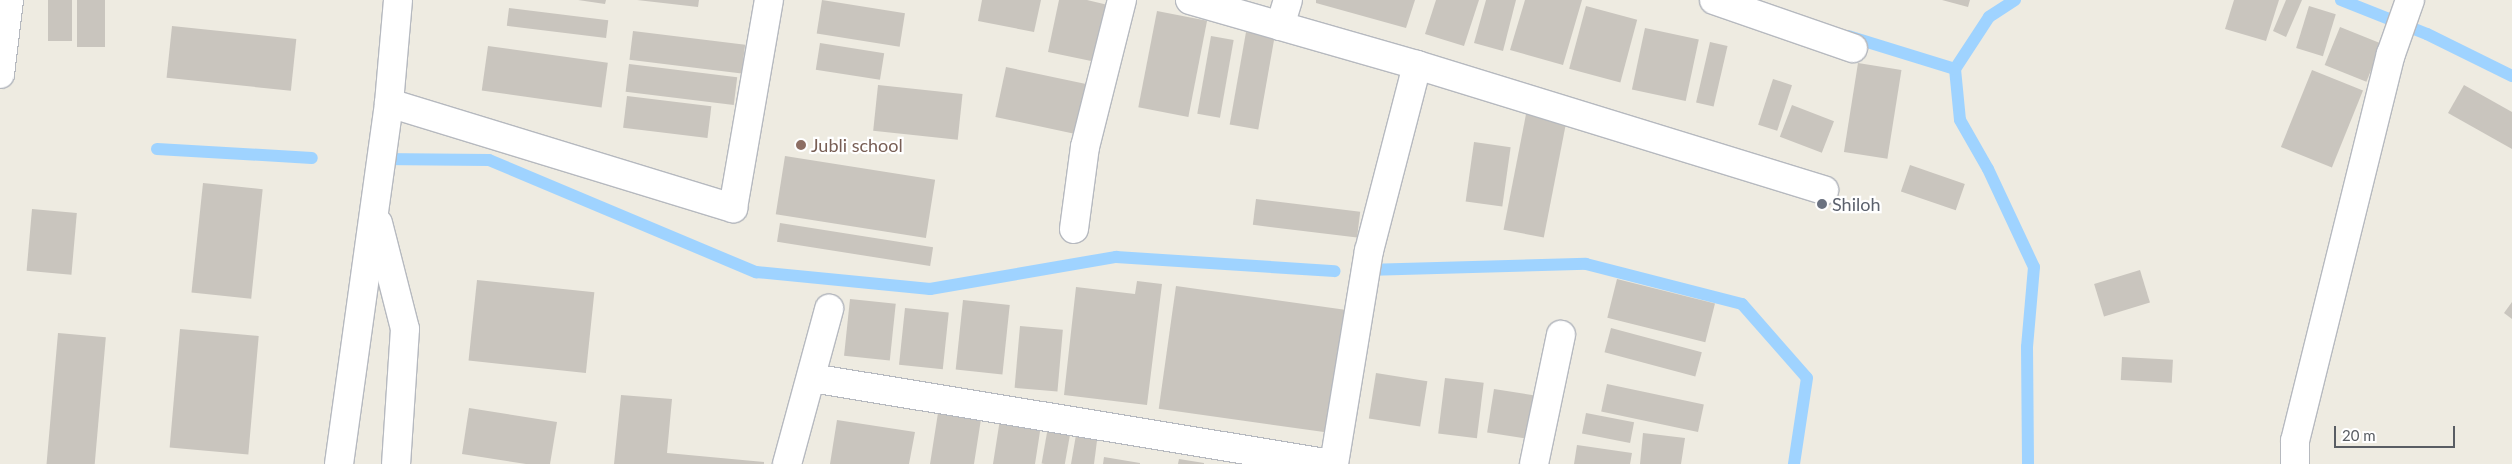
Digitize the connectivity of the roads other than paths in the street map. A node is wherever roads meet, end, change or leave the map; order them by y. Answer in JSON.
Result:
{"nodes":[{"id":1,"x":8,"y":0,"type":"edge"},
{"id":2,"x":398,"y":0,"type":"edge"},
{"id":3,"x":769,"y":0,"type":"edge"},
{"id":4,"x":1122,"y":0,"type":"edge"},
{"id":5,"x":1190,"y":0,"type":"edge"},
{"id":6,"x":1288,"y":0,"type":"edge"},
{"id":7,"x":1714,"y":0,"type":"edge"},
{"id":8,"x":2410,"y":0,"type":"edge"},
{"id":9,"x":1280,"y":26,"type":"junction"},
{"id":10,"x":1854,"y":48,"type":"dead end"},
{"id":11,"x":1417,"y":65,"type":"junction"},
{"id":12,"x":0,"y":74,"type":"edge"},
{"id":13,"x":390,"y":103,"type":"junction"},
{"id":14,"x":1824,"y":190,"type":"dead end"},
{"id":15,"x":374,"y":209,"type":"junction"},
{"id":16,"x":1074,"y":229,"type":"dead end"},
{"id":17,"x":829,"y":309,"type":"dead end"},
{"id":18,"x":1561,"y":335,"type":"dead end"},
{"id":19,"x":812,"y":378,"type":"junction"},
{"id":20,"x":339,"y":464,"type":"edge"},
{"id":21,"x":396,"y":464,"type":"edge"},
{"id":22,"x":787,"y":464,"type":"edge"},
{"id":23,"x":1332,"y":464,"type":"edge"},
{"id":24,"x":1534,"y":464,"type":"edge"},
{"id":25,"x":2295,"y":464,"type":"edge"}],
"edges":[{"from":1,"to":12,"type":"street"},
{"from":2,"to":13,"type":"street"},
{"from":3,"to":13,"type":"street"},
{"from":4,"to":16,"type":"street"},
{"from":5,"to":9,"type":"street"},
{"from":6,"to":9,"type":"street"},
{"from":7,"to":10,"type":"street"},
{"from":8,"to":25,"type":"street"},
{"from":9,"to":11,"type":"street"},
{"from":11,"to":14,"type":"street"},
{"from":11,"to":23,"type":"street"},
{"from":13,"to":15,"type":"street"},
{"from":15,"to":20,"type":"street"},
{"from":15,"to":21,"type":"street"},
{"from":17,"to":19,"type":"street"},
{"from":18,"to":24,"type":"street"},
{"from":19,"to":22,"type":"street"},
{"from":19,"to":23,"type":"street"}]}
